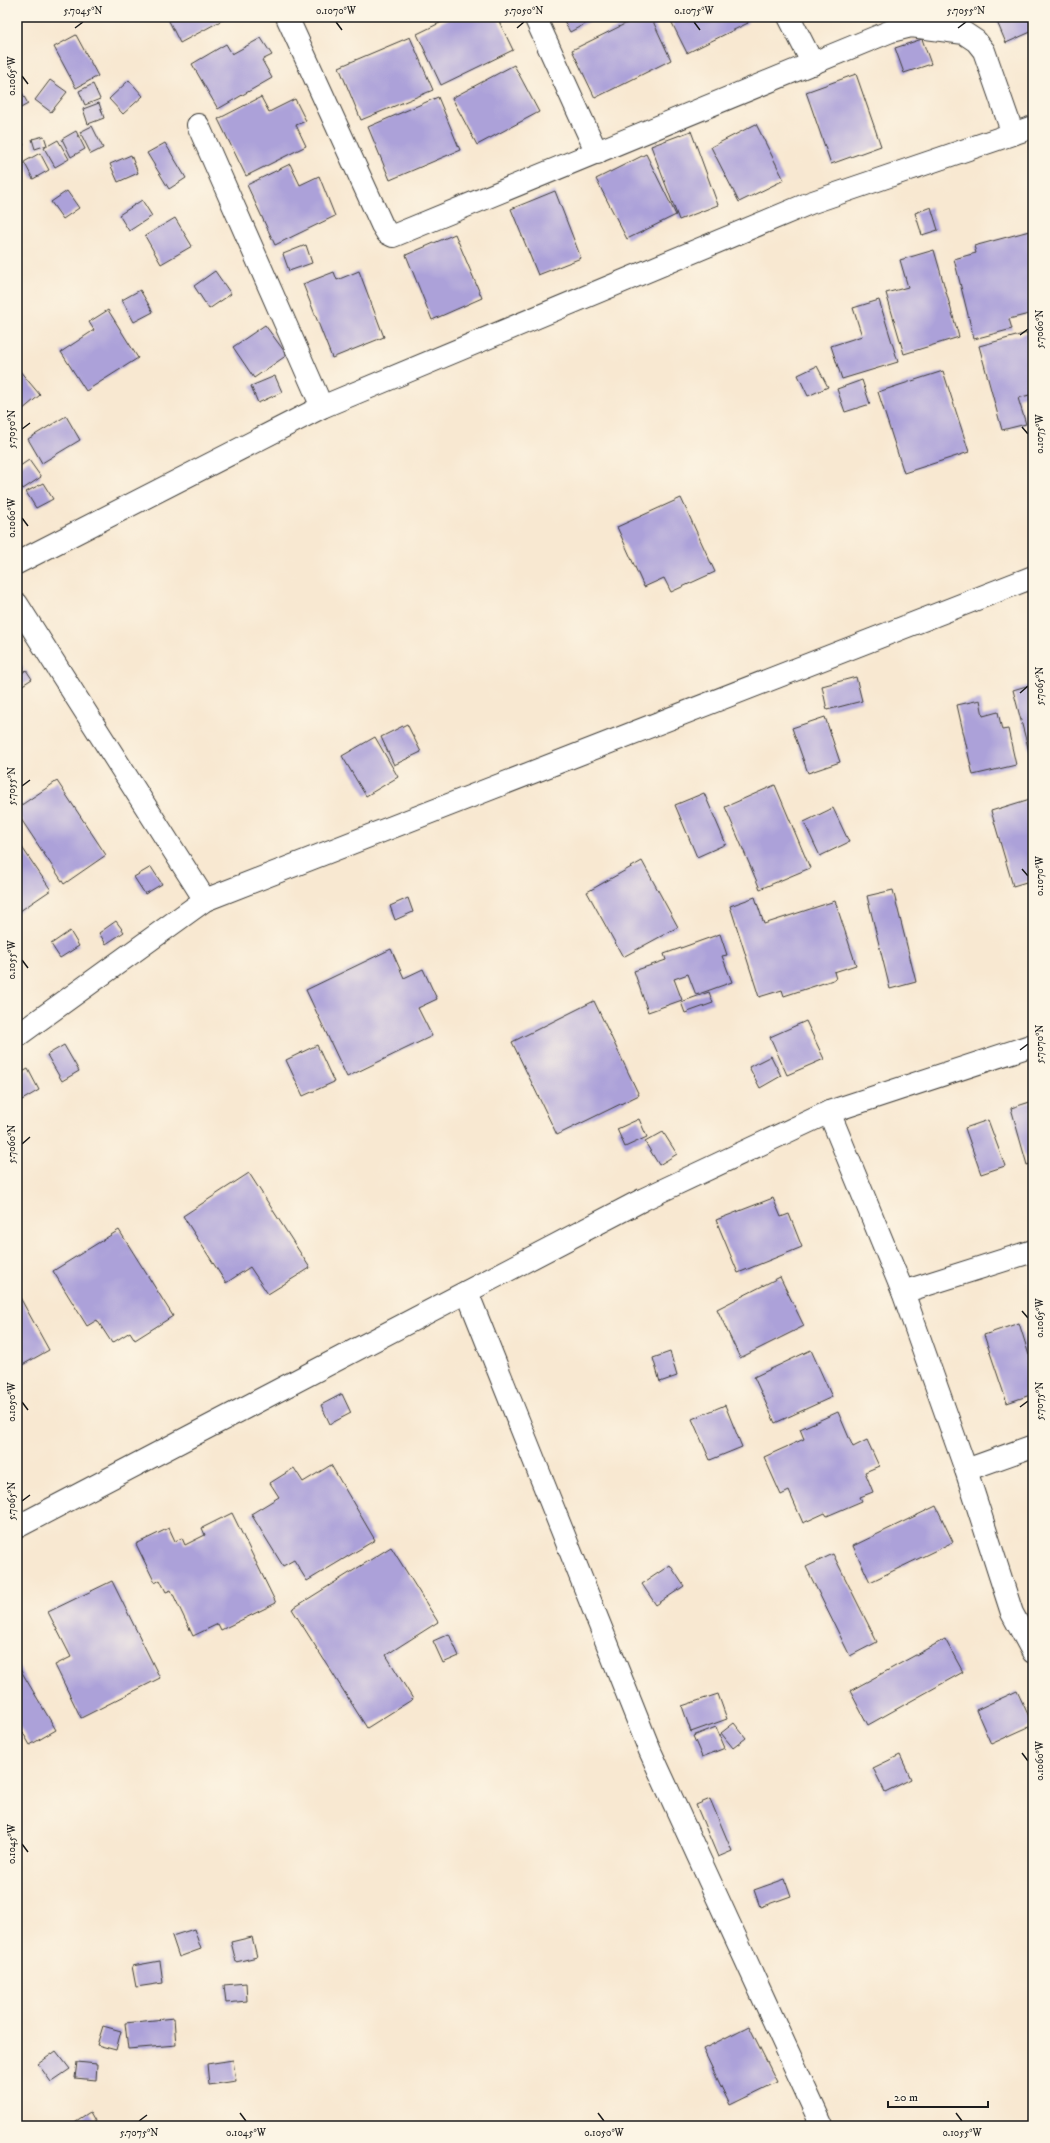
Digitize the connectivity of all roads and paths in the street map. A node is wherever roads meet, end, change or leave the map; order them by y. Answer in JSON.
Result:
{"nodes":[{"id":1,"x":287,"y":17,"type":"edge"},
{"id":2,"x":535,"y":17,"type":"edge"},
{"id":3,"x":789,"y":17,"type":"edge"},
{"id":4,"x":813,"y":64,"type":"junction"},
{"id":5,"x":198,"y":125,"type":"dead end"},
{"id":6,"x":1033,"y":127,"type":"edge"},
{"id":7,"x":1013,"y":134,"type":"junction"},
{"id":8,"x":597,"y":153,"type":"junction"},
{"id":9,"x":322,"y":407,"type":"junction"},
{"id":10,"x":17,"y":562,"type":"edge"},
{"id":11,"x":1033,"y":577,"type":"edge"},
{"id":12,"x":17,"y":604,"type":"edge"},
{"id":13,"x":205,"y":900,"type":"junction"},
{"id":14,"x":17,"y":1036,"type":"edge"},
{"id":15,"x":1033,"y":1045,"type":"edge"},
{"id":16,"x":829,"y":1112,"type":"junction"},
{"id":17,"x":1033,"y":1251,"type":"edge"},
{"id":18,"x":467,"y":1292,"type":"junction"},
{"id":19,"x":903,"y":1292,"type":"junction"},
{"id":20,"x":1033,"y":1446,"type":"edge"},
{"id":21,"x":966,"y":1470,"type":"junction"},
{"id":22,"x":19,"y":1522,"type":"edge"},
{"id":23,"x":1033,"y":1652,"type":"edge"},
{"id":24,"x":822,"y":2126,"type":"edge"}],
"edges":[{"from":1,"to":8,"type":"street"},
{"from":2,"to":8,"type":"street"},
{"from":3,"to":4,"type":"street"},
{"from":4,"to":7,"type":"street"},
{"from":4,"to":8,"type":"street"},
{"from":5,"to":9,"type":"street"},
{"from":6,"to":7,"type":"street"},
{"from":7,"to":9,"type":"street"},
{"from":9,"to":10,"type":"street"},
{"from":11,"to":13,"type":"street"},
{"from":12,"to":13,"type":"street"},
{"from":13,"to":14,"type":"street"},
{"from":15,"to":16,"type":"street"},
{"from":16,"to":18,"type":"street"},
{"from":16,"to":19,"type":"street"},
{"from":17,"to":19,"type":"street"},
{"from":18,"to":22,"type":"street"},
{"from":18,"to":24,"type":"street"},
{"from":19,"to":21,"type":"street"},
{"from":20,"to":21,"type":"street"},
{"from":21,"to":23,"type":"street"}]}
